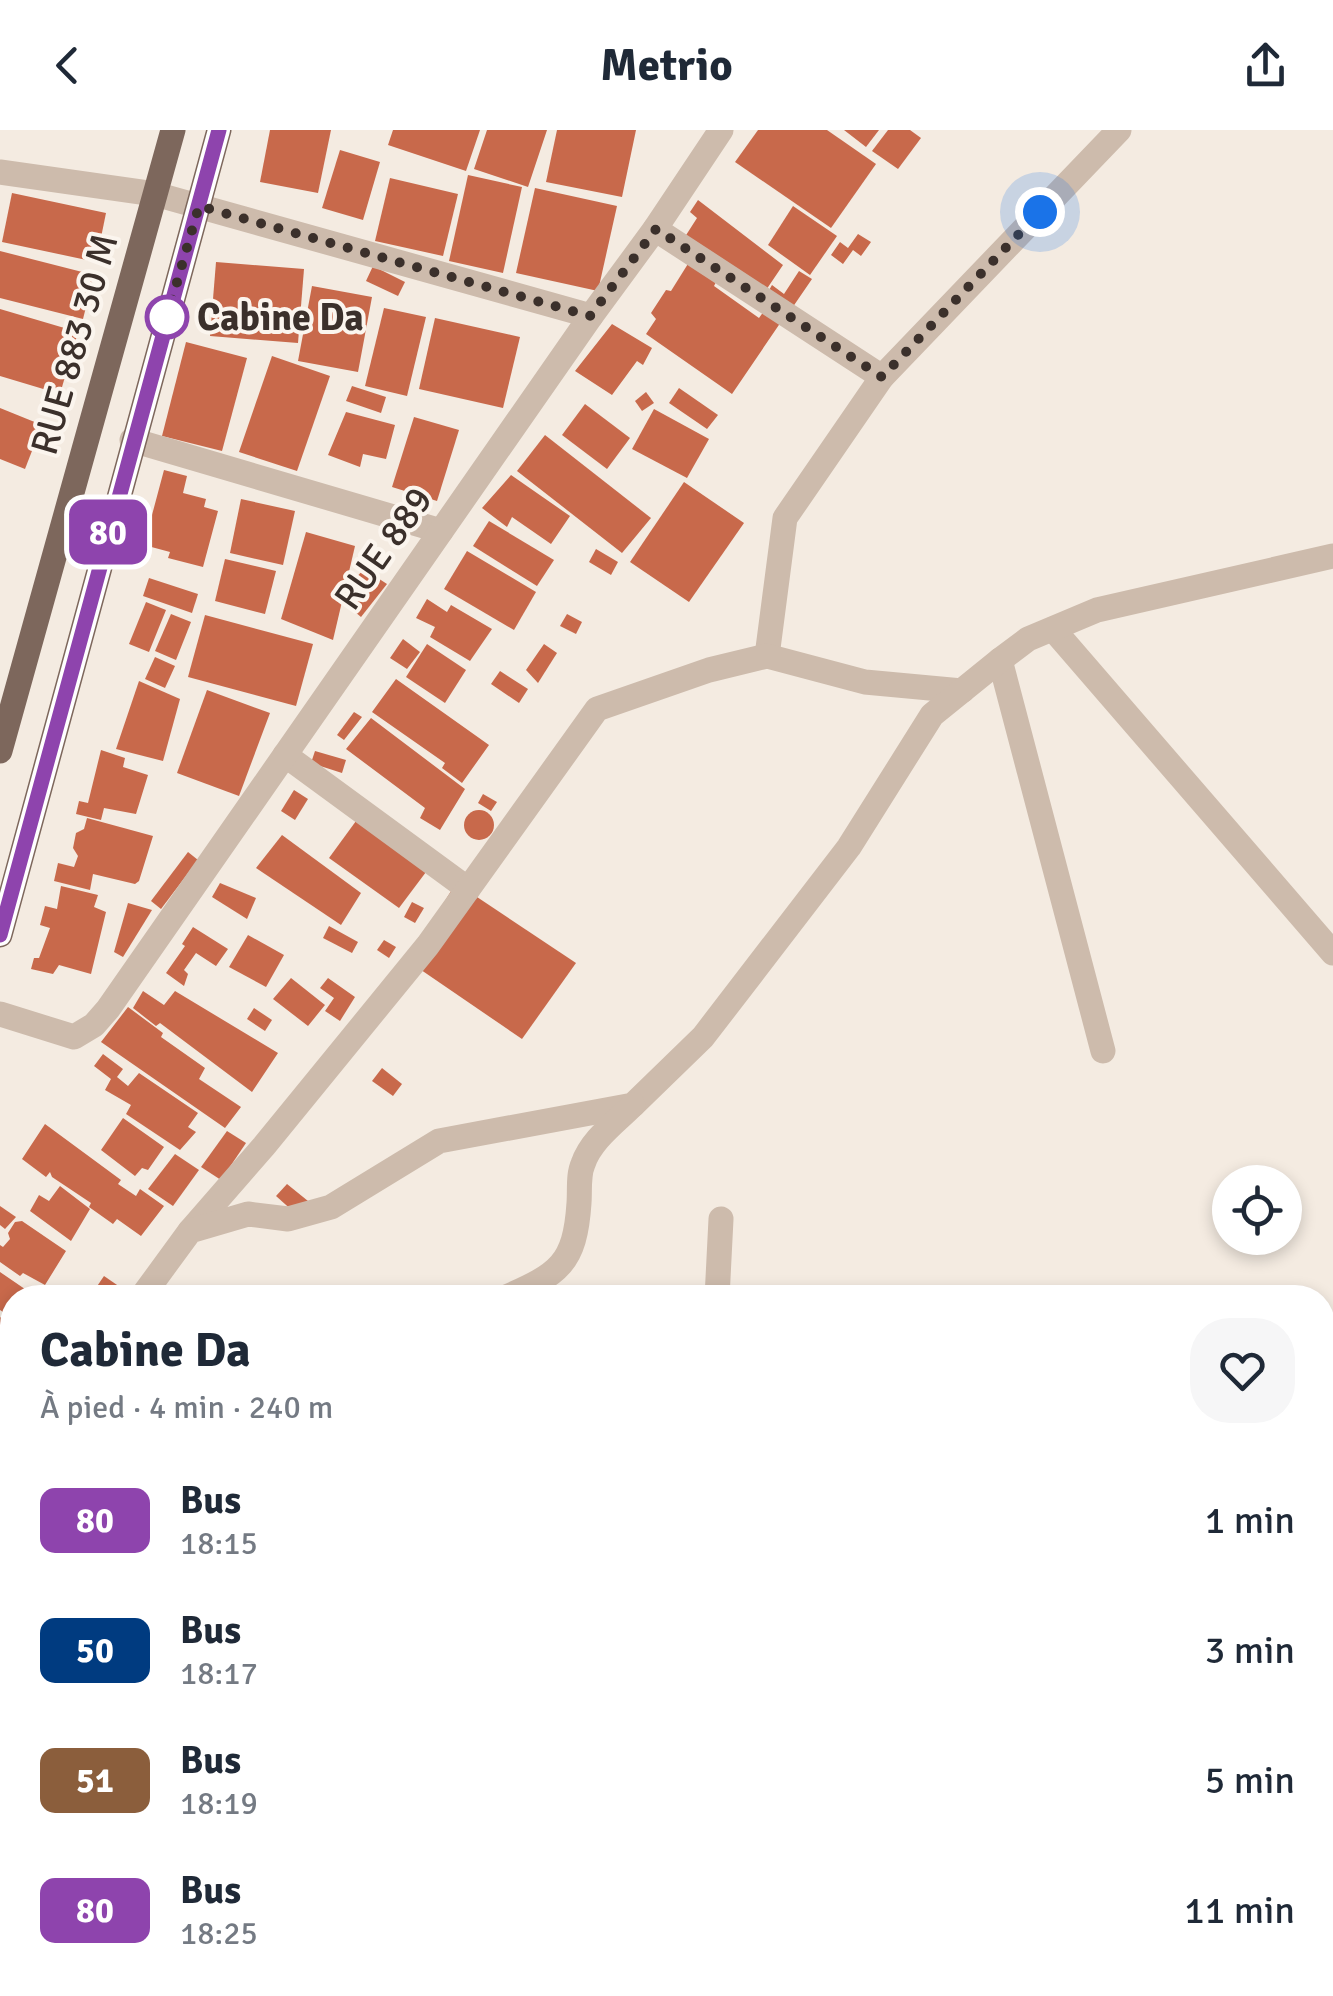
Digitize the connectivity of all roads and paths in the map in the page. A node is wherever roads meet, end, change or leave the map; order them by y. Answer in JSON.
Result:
{"nodes":[{"id":1,"x":173,"y":130,"type":"edge"},
{"id":2,"x":219,"y":130,"type":"edge"},
{"id":3,"x":721,"y":130,"type":"edge"},
{"id":4,"x":1120,"y":130,"type":"edge"},
{"id":5,"x":0,"y":172,"type":"edge"},
{"id":6,"x":154,"y":194,"type":"junction"},
{"id":7,"x":199,"y":206,"type":"junction"},
{"id":8,"x":656,"y":229,"type":"junction"},
{"id":9,"x":590,"y":316,"type":"junction"},
{"id":10,"x":882,"y":377,"type":"junction"},
{"id":11,"x":132,"y":440,"type":"junction"},
{"id":12,"x":441,"y":531,"type":"junction"},
{"id":13,"x":1333,"y":556,"type":"edge"},
{"id":14,"x":1053,"y":629,"type":"junction"},
{"id":15,"x":767,"y":656,"type":"junction"},
{"id":16,"x":1000,"y":660,"type":"junction"},
{"id":17,"x":962,"y":691,"type":"junction"},
{"id":18,"x":0,"y":751,"type":"edge"},
{"id":19,"x":285,"y":756,"type":"junction"},
{"id":20,"x":468,"y":889,"type":"junction"},
{"id":21,"x":0,"y":935,"type":"edge"},
{"id":22,"x":1333,"y":953,"type":"edge"},
{"id":23,"x":0,"y":1014,"type":"edge"},
{"id":24,"x":1104,"y":1052,"type":"dead end"},
{"id":25,"x":633,"y":1106,"type":"junction"},
{"id":26,"x":721,"y":1219,"type":"dead end"},
{"id":27,"x":190,"y":1230,"type":"junction"},
{"id":28,"x":150,"y":1285,"type":"edge"},
{"id":29,"x":529,"y":1285,"type":"edge"},
{"id":30,"x":718,"y":1285,"type":"edge"}],
"edges":[{"from":1,"to":6,"type":"main road","name":"RUE 883 30 M"},
{"from":2,"to":7,"type":"main road"},
{"from":3,"to":8,"type":"street","name":"RUE 889"},
{"from":4,"to":10,"type":"street"},
{"from":5,"to":6,"type":"street"},
{"from":6,"to":7,"type":"street"},
{"from":6,"to":18,"type":"main road","name":"RUE 883 30 M"},
{"from":7,"to":9,"type":"street"},
{"from":7,"to":11,"type":"main road"},
{"from":8,"to":9,"type":"street","name":"RUE 889"},
{"from":8,"to":10,"type":"street"},
{"from":9,"to":12,"type":"street","name":"RUE 889"},
{"from":10,"to":15,"type":"street"},
{"from":11,"to":12,"type":"street"},
{"from":11,"to":21,"type":"main road"},
{"from":12,"to":19,"type":"street","name":"RUE 889"},
{"from":13,"to":14,"type":"street"},
{"from":14,"to":16,"type":"street"},
{"from":14,"to":22,"type":"street"},
{"from":15,"to":17,"type":"street"},
{"from":15,"to":20,"type":"street"},
{"from":16,"to":17,"type":"street"},
{"from":16,"to":24,"type":"street"},
{"from":17,"to":25,"type":"street"},
{"from":19,"to":20,"type":"street"},
{"from":19,"to":23,"type":"street","name":"RUE 889"},
{"from":20,"to":27,"type":"street"},
{"from":25,"to":27,"type":"street"},
{"from":25,"to":29,"type":"street"},
{"from":26,"to":30,"type":"street"},
{"from":27,"to":28,"type":"street"}]}
